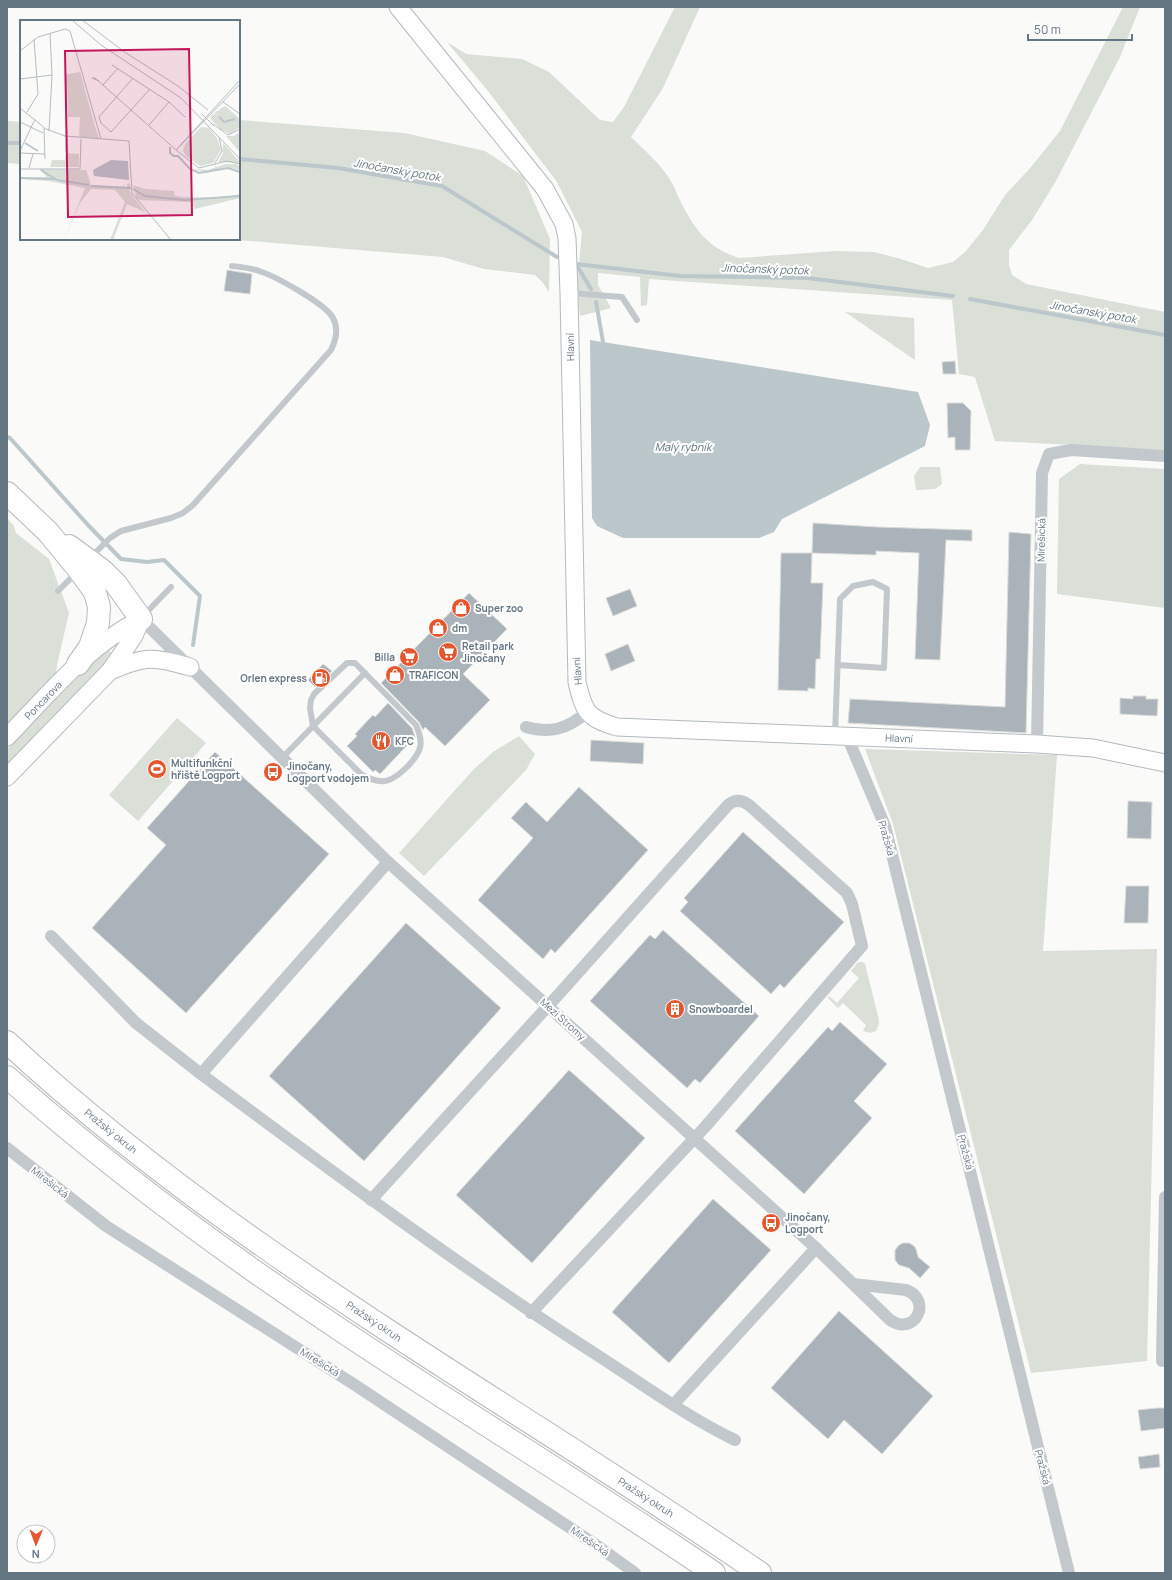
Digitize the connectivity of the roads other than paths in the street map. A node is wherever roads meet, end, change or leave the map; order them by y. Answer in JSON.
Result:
{"nodes":[{"id":1,"x":398,"y":7,"type":"edge"},
{"id":2,"x":232,"y":266,"type":"dead end"},
{"id":3,"x":569,"y":293,"type":"junction"},
{"id":4,"x":637,"y":320,"type":"dead end"},
{"id":5,"x":1165,"y":456,"type":"edge"},
{"id":6,"x":7,"y":493,"type":"edge"},
{"id":7,"x":89,"y":560,"type":"junction"},
{"id":8,"x":171,"y":587,"type":"dead end"},
{"id":9,"x":58,"y":591,"type":"dead end"},
{"id":10,"x":141,"y":619,"type":"junction"},
{"id":11,"x":78,"y":664,"type":"junction"},
{"id":12,"x":838,"y":665,"type":"junction"},
{"id":13,"x":190,"y":667,"type":"junction"},
{"id":14,"x":110,"y":671,"type":"junction"},
{"id":15,"x":365,"y":673,"type":"junction"},
{"id":16,"x":587,"y":712,"type":"junction"},
{"id":17,"x":313,"y":726,"type":"junction"},
{"id":18,"x":526,"y":727,"type":"dead end"},
{"id":19,"x":841,"y":735,"type":"junction"},
{"id":20,"x":7,"y":737,"type":"edge"},
{"id":21,"x":1037,"y":744,"type":"junction"},
{"id":22,"x":278,"y":755,"type":"junction"},
{"id":23,"x":1165,"y":763,"type":"edge"},
{"id":24,"x":7,"y":777,"type":"edge"},
{"id":25,"x":388,"y":862,"type":"junction"},
{"id":26,"x":51,"y":936,"type":"dead end"},
{"id":27,"x":548,"y":1006,"type":"junction"},
{"id":28,"x":7,"y":1042,"type":"edge"},
{"id":29,"x":201,"y":1074,"type":"junction"},
{"id":30,"x":7,"y":1077,"type":"edge"},
{"id":31,"x":76,"y":1119,"type":"junction"},
{"id":32,"x":695,"y":1138,"type":"junction"},
{"id":33,"x":7,"y":1148,"type":"edge"},
{"id":34,"x":1165,"y":1197,"type":"edge"},
{"id":35,"x":372,"y":1200,"type":"junction"},
{"id":36,"x":816,"y":1248,"type":"junction"},
{"id":37,"x":853,"y":1284,"type":"junction"},
{"id":38,"x":531,"y":1313,"type":"junction"},
{"id":39,"x":1162,"y":1361,"type":"dead end"},
{"id":40,"x":674,"y":1404,"type":"junction"},
{"id":41,"x":735,"y":1440,"type":"dead end"},
{"id":42,"x":635,"y":1573,"type":"edge"},
{"id":43,"x":714,"y":1573,"type":"edge"},
{"id":44,"x":760,"y":1573,"type":"edge"},
{"id":45,"x":1069,"y":1573,"type":"edge"}],
"edges":[{"from":1,"to":3,"type":"street","name":"Hlavní"},
{"from":2,"to":7,"type":"lane"},
{"from":3,"to":4,"type":"lane"},
{"from":3,"to":16,"type":"street","name":"Hlavní"},
{"from":5,"to":21,"type":"street","name":"Mirešická"},
{"from":6,"to":7,"type":"highway"},
{"from":7,"to":9,"type":"lane"},
{"from":7,"to":10,"type":"highway"},
{"from":7,"to":11,"type":"highway"},
{"from":8,"to":10,"type":"lane"},
{"from":10,"to":11,"type":"street","name":"Poncarova"},
{"from":10,"to":13,"type":"street","name":"Mezi Stromy"},
{"from":10,"to":14,"type":"street"},
{"from":11,"to":20,"type":"street","name":"Poncarova"},
{"from":12,"to":12,"type":"lane"},
{"from":12,"to":19,"type":"lane"},
{"from":13,"to":14,"type":"street"},
{"from":13,"to":22,"type":"street","name":"Mezi Stromy"},
{"from":14,"to":24,"type":"street"},
{"from":15,"to":17,"type":"lane"},
{"from":15,"to":17,"type":"lane"},
{"from":15,"to":17,"type":"lane"},
{"from":16,"to":18,"type":"street"},
{"from":16,"to":19,"type":"street","name":"Hlavní"},
{"from":17,"to":22,"type":"lane"},
{"from":19,"to":21,"type":"street","name":"Hlavní"},
{"from":19,"to":45,"type":"street","name":"Pražská"},
{"from":21,"to":23,"type":"street","name":"Hlavní"},
{"from":22,"to":25,"type":"street","name":"Mezi Stromy"},
{"from":25,"to":27,"type":"street","name":"Mezi Stromy"},
{"from":25,"to":29,"type":"street"},
{"from":26,"to":29,"type":"street"},
{"from":27,"to":32,"type":"street","name":"Mezi Stromy"},
{"from":27,"to":32,"type":"street"},
{"from":27,"to":35,"type":"street"},
{"from":28,"to":31,"type":"highway","name":"Pražský okruh"},
{"from":29,"to":35,"type":"street"},
{"from":30,"to":31,"type":"highway","name":"Pražský okruh"},
{"from":31,"to":43,"type":"highway","name":"Pražský okruh"},
{"from":31,"to":44,"type":"highway","name":"Pražský okruh"},
{"from":32,"to":36,"type":"street","name":"Mezi Stromy"},
{"from":32,"to":38,"type":"street"},
{"from":33,"to":42,"type":"street","name":"Mirešická"},
{"from":34,"to":39,"type":"street"},
{"from":35,"to":38,"type":"street"},
{"from":36,"to":37,"type":"street","name":"Mezi Stromy"},
{"from":36,"to":40,"type":"street"},
{"from":37,"to":37,"type":"street","name":"Mezi Stromy"},
{"from":38,"to":40,"type":"street"},
{"from":40,"to":41,"type":"street"}]}
